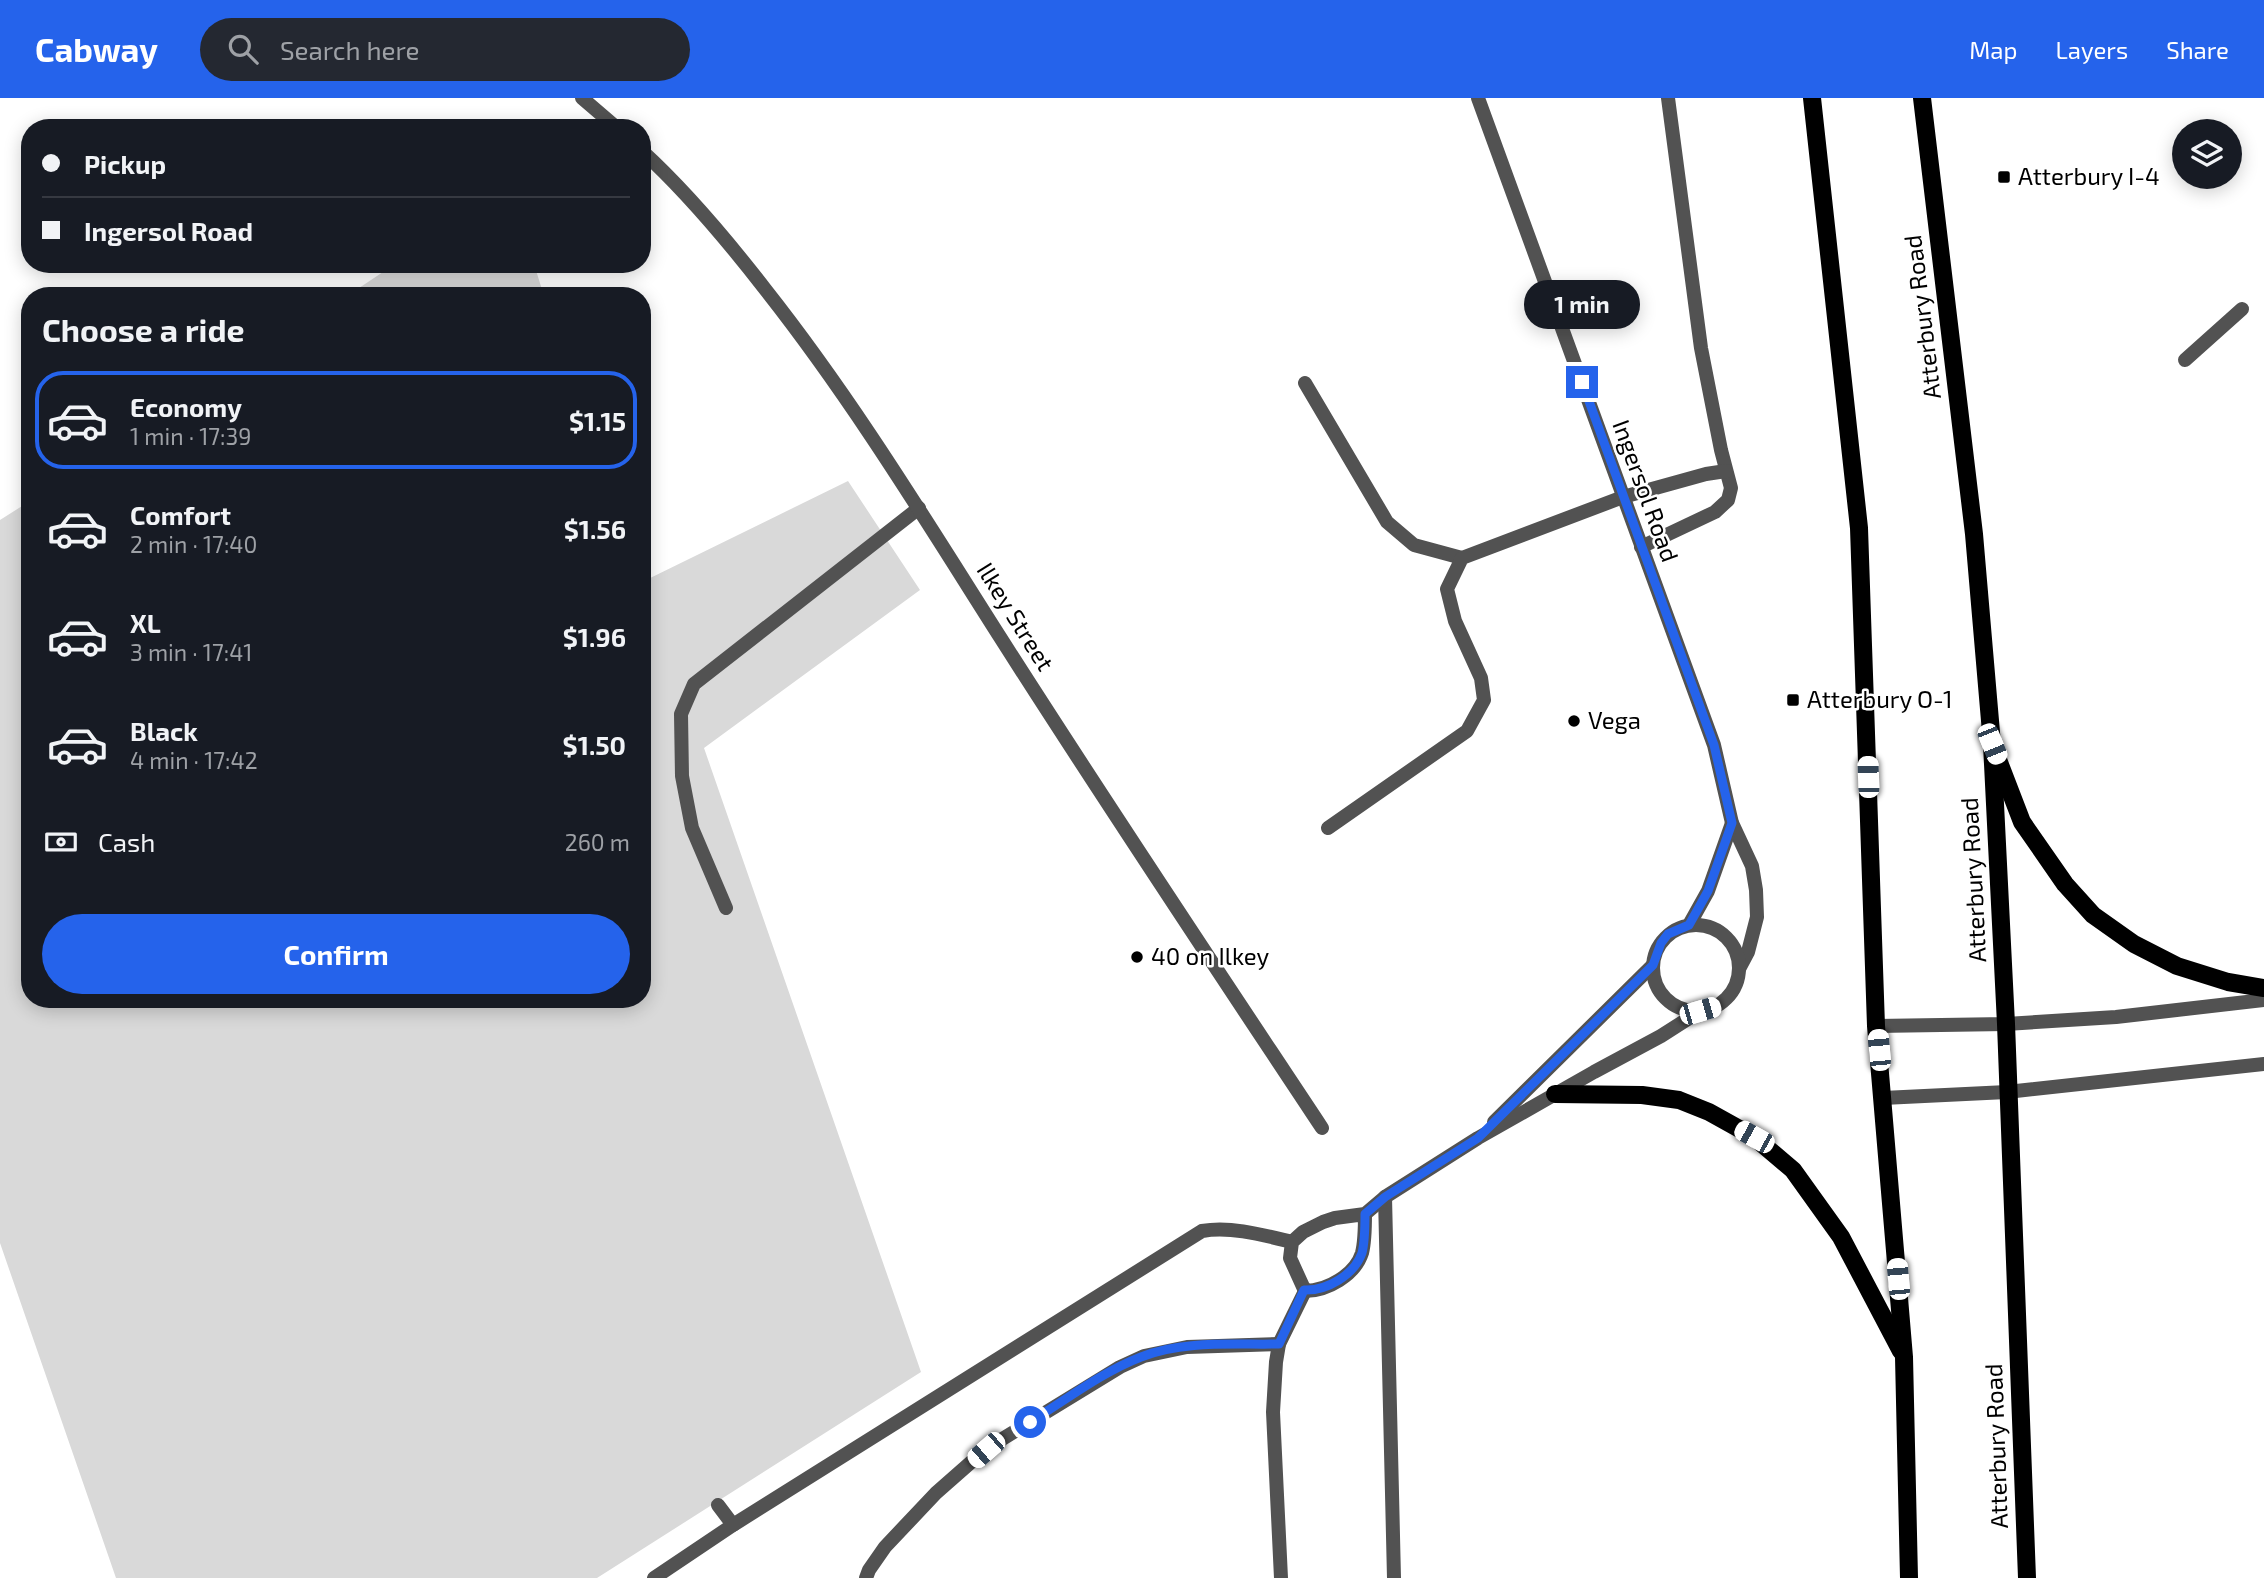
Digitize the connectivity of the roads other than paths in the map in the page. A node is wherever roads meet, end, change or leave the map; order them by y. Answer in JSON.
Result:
{"nodes":[{"id":1,"x":582,"y":98,"type":"edge"},
{"id":2,"x":1478,"y":98,"type":"edge"},
{"id":3,"x":1668,"y":98,"type":"edge"},
{"id":4,"x":1812,"y":98,"type":"edge"},
{"id":5,"x":1922,"y":98,"type":"edge"},
{"id":6,"x":606,"y":119,"type":"edge"},
{"id":7,"x":651,"y":159,"type":"edge"},
{"id":8,"x":2242,"y":309,"type":"dead end"},
{"id":9,"x":2185,"y":360,"type":"dead end"},
{"id":10,"x":1305,"y":383,"type":"dead end"},
{"id":11,"x":1726,"y":471,"type":"junction"},
{"id":12,"x":1623,"y":497,"type":"junction"},
{"id":13,"x":919,"y":508,"type":"junction"},
{"id":14,"x":1641,"y":547,"type":"junction"},
{"id":15,"x":1462,"y":558,"type":"junction"},
{"id":16,"x":1992,"y":744,"type":"junction"},
{"id":17,"x":1732,"y":823,"type":"junction"},
{"id":18,"x":1328,"y":828,"type":"dead end"},
{"id":19,"x":726,"y":908,"type":"dead end"},
{"id":20,"x":1689,"y":925,"type":"junction"},
{"id":21,"x":1653,"y":965,"type":"junction"},
{"id":22,"x":1739,"y":969,"type":"junction"},
{"id":23,"x":2264,"y":988,"type":"edge"},
{"id":24,"x":2264,"y":1000,"type":"edge"},
{"id":25,"x":1700,"y":1011,"type":"junction"},
{"id":26,"x":2006,"y":1024,"type":"junction"},
{"id":27,"x":1876,"y":1026,"type":"junction"},
{"id":28,"x":2264,"y":1064,"type":"edge"},
{"id":29,"x":2007,"y":1092,"type":"junction"},
{"id":30,"x":1555,"y":1094,"type":"junction"},
{"id":31,"x":1883,"y":1098,"type":"junction"},
{"id":32,"x":1322,"y":1128,"type":"dead end"},
{"id":33,"x":1478,"y":1138,"type":"junction"},
{"id":34,"x":1385,"y":1197,"type":"junction"},
{"id":35,"x":1365,"y":1214,"type":"junction"},
{"id":36,"x":1292,"y":1242,"type":"junction"},
{"id":37,"x":1304,"y":1290,"type":"junction"},
{"id":38,"x":1279,"y":1344,"type":"junction"},
{"id":39,"x":1904,"y":1357,"type":"junction"},
{"id":40,"x":718,"y":1505,"type":"dead end"},
{"id":41,"x":733,"y":1525,"type":"junction"},
{"id":42,"x":654,"y":1578,"type":"edge"},
{"id":43,"x":866,"y":1578,"type":"edge"},
{"id":44,"x":1281,"y":1578,"type":"edge"},
{"id":45,"x":1394,"y":1578,"type":"edge"},
{"id":46,"x":1909,"y":1578,"type":"edge"},
{"id":47,"x":2027,"y":1578,"type":"edge"}],
"edges":[{"from":1,"to":6,"type":"street"},
{"from":2,"to":12,"type":"street","name":"Ingersol Road"},
{"from":3,"to":11,"type":"street"},
{"from":4,"to":27,"type":"main road"},
{"from":5,"to":16,"type":"main road","name":"Atterbury Road"},
{"from":7,"to":13,"type":"street","name":"Ilkey Street"},
{"from":8,"to":9,"type":"street"},
{"from":10,"to":15,"type":"street"},
{"from":11,"to":12,"type":"street"},
{"from":11,"to":14,"type":"street"},
{"from":12,"to":14,"type":"street","name":"Ingersol Road"},
{"from":12,"to":15,"type":"street"},
{"from":13,"to":19,"type":"street"},
{"from":13,"to":32,"type":"street","name":"Ilkey Street"},
{"from":14,"to":17,"type":"street","name":"Ingersol Road"},
{"from":15,"to":18,"type":"street"},
{"from":16,"to":23,"type":"main road"},
{"from":16,"to":26,"type":"main road","name":"Atterbury Road"},
{"from":17,"to":20,"type":"street"},
{"from":17,"to":22,"type":"street","name":"Ingersol Road"},
{"from":20,"to":21,"type":"street"},
{"from":20,"to":22,"type":"street"},
{"from":21,"to":25,"type":"street"},
{"from":21,"to":33,"type":"street"},
{"from":22,"to":25,"type":"street"},
{"from":24,"to":26,"type":"street"},
{"from":25,"to":30,"type":"street"},
{"from":26,"to":27,"type":"street"},
{"from":26,"to":29,"type":"main road","name":"Atterbury Road"},
{"from":27,"to":31,"type":"main road"},
{"from":28,"to":29,"type":"street"},
{"from":29,"to":31,"type":"street"},
{"from":29,"to":47,"type":"main road","name":"Atterbury Road"},
{"from":30,"to":33,"type":"street"},
{"from":30,"to":39,"type":"main road"},
{"from":31,"to":39,"type":"main road"},
{"from":33,"to":34,"type":"street"},
{"from":34,"to":35,"type":"street"},
{"from":34,"to":45,"type":"street"},
{"from":35,"to":36,"type":"street"},
{"from":35,"to":37,"type":"street"},
{"from":36,"to":37,"type":"street"},
{"from":36,"to":41,"type":"street"},
{"from":37,"to":38,"type":"street"},
{"from":38,"to":43,"type":"street"},
{"from":38,"to":44,"type":"street"},
{"from":39,"to":46,"type":"main road"},
{"from":40,"to":41,"type":"street"},
{"from":41,"to":42,"type":"street"}]}
